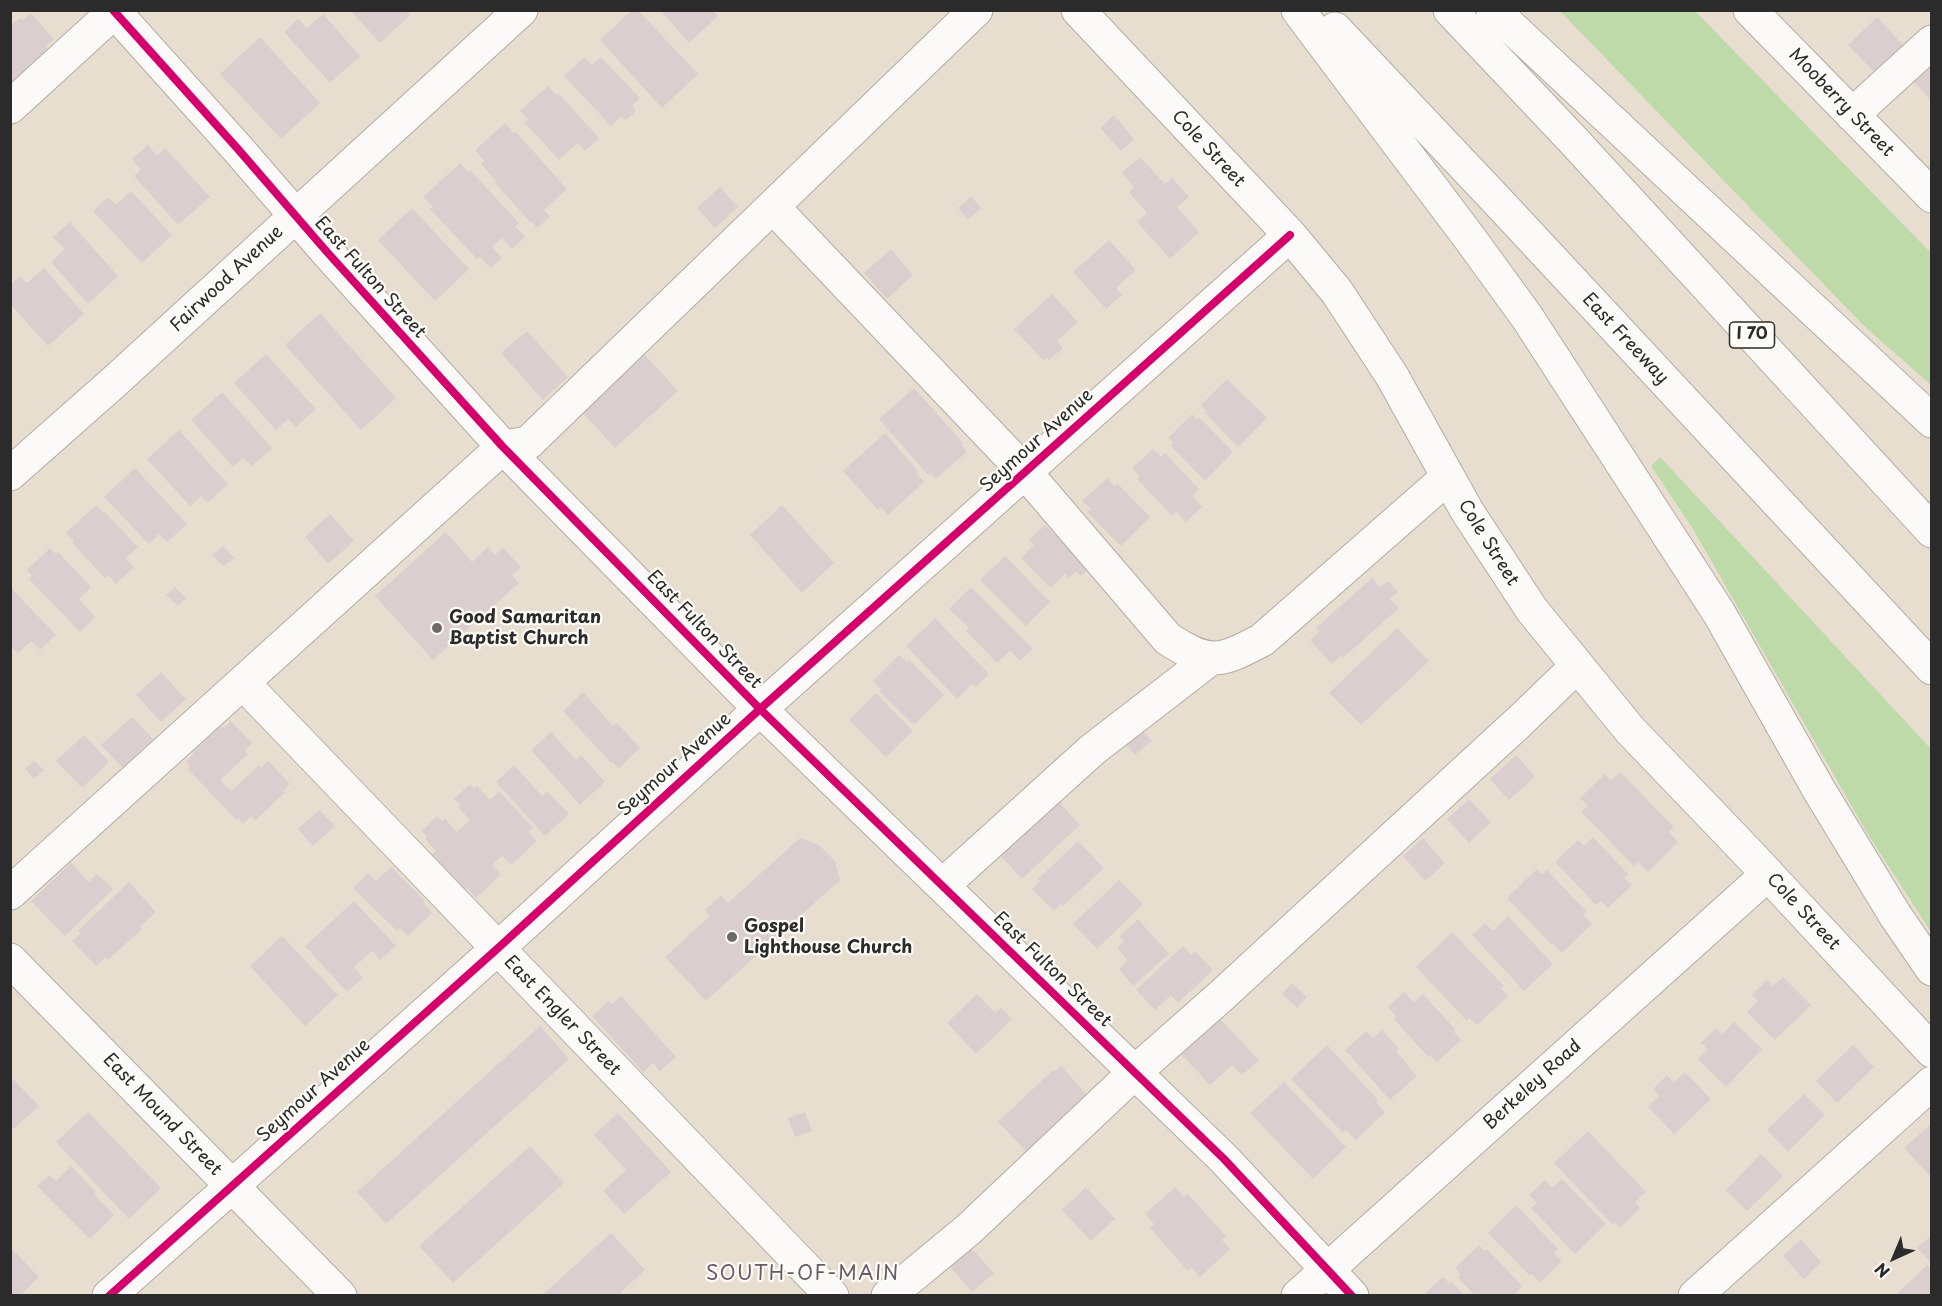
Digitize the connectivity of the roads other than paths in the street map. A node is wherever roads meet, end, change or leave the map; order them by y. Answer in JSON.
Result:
{"nodes":[{"id":1,"x":521,"y":10,"type":"edge"},
{"id":2,"x":976,"y":10,"type":"edge"},
{"id":3,"x":1078,"y":10,"type":"edge"},
{"id":4,"x":1298,"y":10,"type":"edge"},
{"id":5,"x":1317,"y":10,"type":"edge"},
{"id":6,"x":1450,"y":10,"type":"edge"},
{"id":7,"x":1493,"y":10,"type":"edge"},
{"id":8,"x":1750,"y":10,"type":"edge"},
{"id":9,"x":115,"y":11,"type":"edge"},
{"id":10,"x":1932,"y":42,"type":"edge"},
{"id":11,"x":10,"y":107,"type":"edge"},
{"id":12,"x":1852,"y":115,"type":"junction"},
{"id":13,"x":1932,"y":196,"type":"edge"},
{"id":14,"x":772,"y":207,"type":"junction"},
{"id":15,"x":295,"y":216,"type":"junction"},
{"id":16,"x":1290,"y":235,"type":"junction"},
{"id":17,"x":1932,"y":421,"type":"edge"},
{"id":18,"x":503,"y":447,"type":"junction"},
{"id":19,"x":1025,"y":472,"type":"junction"},
{"id":20,"x":10,"y":474,"type":"edge"},
{"id":21,"x":1448,"y":477,"type":"junction"},
{"id":22,"x":1932,"y":531,"type":"edge"},
{"id":23,"x":1210,"y":659,"type":"junction"},
{"id":24,"x":1577,"y":666,"type":"junction"},
{"id":25,"x":1932,"y":668,"type":"edge"},
{"id":26,"x":243,"y":682,"type":"junction"},
{"id":27,"x":760,"y":709,"type":"junction"},
{"id":28,"x":1768,"y":874,"type":"junction"},
{"id":29,"x":943,"y":885,"type":"junction"},
{"id":30,"x":10,"y":893,"type":"edge"},
{"id":31,"x":497,"y":949,"type":"junction"},
{"id":32,"x":10,"y":960,"type":"edge"},
{"id":33,"x":1932,"y":969,"type":"edge"},
{"id":34,"x":1932,"y":1051,"type":"edge"},
{"id":35,"x":1135,"y":1072,"type":"junction"},
{"id":36,"x":1932,"y":1083,"type":"edge"},
{"id":37,"x":231,"y":1185,"type":"junction"},
{"id":38,"x":1327,"y":1269,"type":"junction"},
{"id":39,"x":109,"y":1296,"type":"edge"},
{"id":40,"x":340,"y":1296,"type":"edge"},
{"id":41,"x":832,"y":1296,"type":"edge"},
{"id":42,"x":888,"y":1296,"type":"edge"},
{"id":43,"x":1298,"y":1296,"type":"edge"},
{"id":44,"x":1352,"y":1296,"type":"edge"},
{"id":45,"x":1695,"y":1296,"type":"edge"}],
"edges":[{"from":1,"to":15,"type":"main road","name":"Fairwood Avenue"},
{"from":2,"to":14,"type":"main road"},
{"from":3,"to":16,"type":"main road","name":"Cole Street"},
{"from":4,"to":33,"type":"main road"},
{"from":5,"to":25,"type":"main road","name":"East Freeway"},
{"from":6,"to":22,"type":"main road","number":"I 70"},
{"from":7,"to":17,"type":"main road"},
{"from":8,"to":12,"type":"main road","name":"Mooberry Street"},
{"from":9,"to":11,"type":"main road"},
{"from":9,"to":15,"type":"main road","name":"East Fulton Street"},
{"from":10,"to":12,"type":"main road"},
{"from":12,"to":13,"type":"main road","name":"Mooberry Street"},
{"from":14,"to":18,"type":"main road"},
{"from":14,"to":19,"type":"main road"},
{"from":15,"to":18,"type":"main road","name":"East Fulton Street"},
{"from":15,"to":20,"type":"main road","name":"Fairwood Avenue"},
{"from":16,"to":19,"type":"main road","name":"Seymour Avenue"},
{"from":16,"to":21,"type":"main road","name":"Cole Street"},
{"from":18,"to":26,"type":"main road"},
{"from":18,"to":27,"type":"main road","name":"East Fulton Street"},
{"from":19,"to":23,"type":"main road"},
{"from":19,"to":27,"type":"main road","name":"Seymour Avenue"},
{"from":21,"to":23,"type":"main road"},
{"from":21,"to":24,"type":"main road","name":"Cole Street"},
{"from":23,"to":29,"type":"main road"},
{"from":24,"to":28,"type":"main road","name":"Cole Street"},
{"from":24,"to":35,"type":"main road"},
{"from":26,"to":30,"type":"main road"},
{"from":26,"to":31,"type":"main road","name":"East Engler Street"},
{"from":27,"to":29,"type":"main road","name":"East Fulton Street"},
{"from":27,"to":31,"type":"main road","name":"Seymour Avenue"},
{"from":28,"to":34,"type":"main road","name":"Cole Street"},
{"from":28,"to":38,"type":"main road","name":"Berkeley Road"},
{"from":29,"to":35,"type":"main road","name":"East Fulton Street"},
{"from":31,"to":37,"type":"main road","name":"Seymour Avenue"},
{"from":31,"to":41,"type":"main road","name":"East Engler Street"},
{"from":32,"to":37,"type":"main road","name":"East Mound Street"},
{"from":35,"to":38,"type":"main road","name":"East Fulton Street"},
{"from":35,"to":42,"type":"main road"},
{"from":36,"to":45,"type":"main road"},
{"from":37,"to":39,"type":"main road","name":"Seymour Avenue"},
{"from":37,"to":40,"type":"main road","name":"East Mound Street"},
{"from":38,"to":43,"type":"main road","name":"Berkeley Road"},
{"from":38,"to":44,"type":"main road","name":"East Fulton Street"}]}
